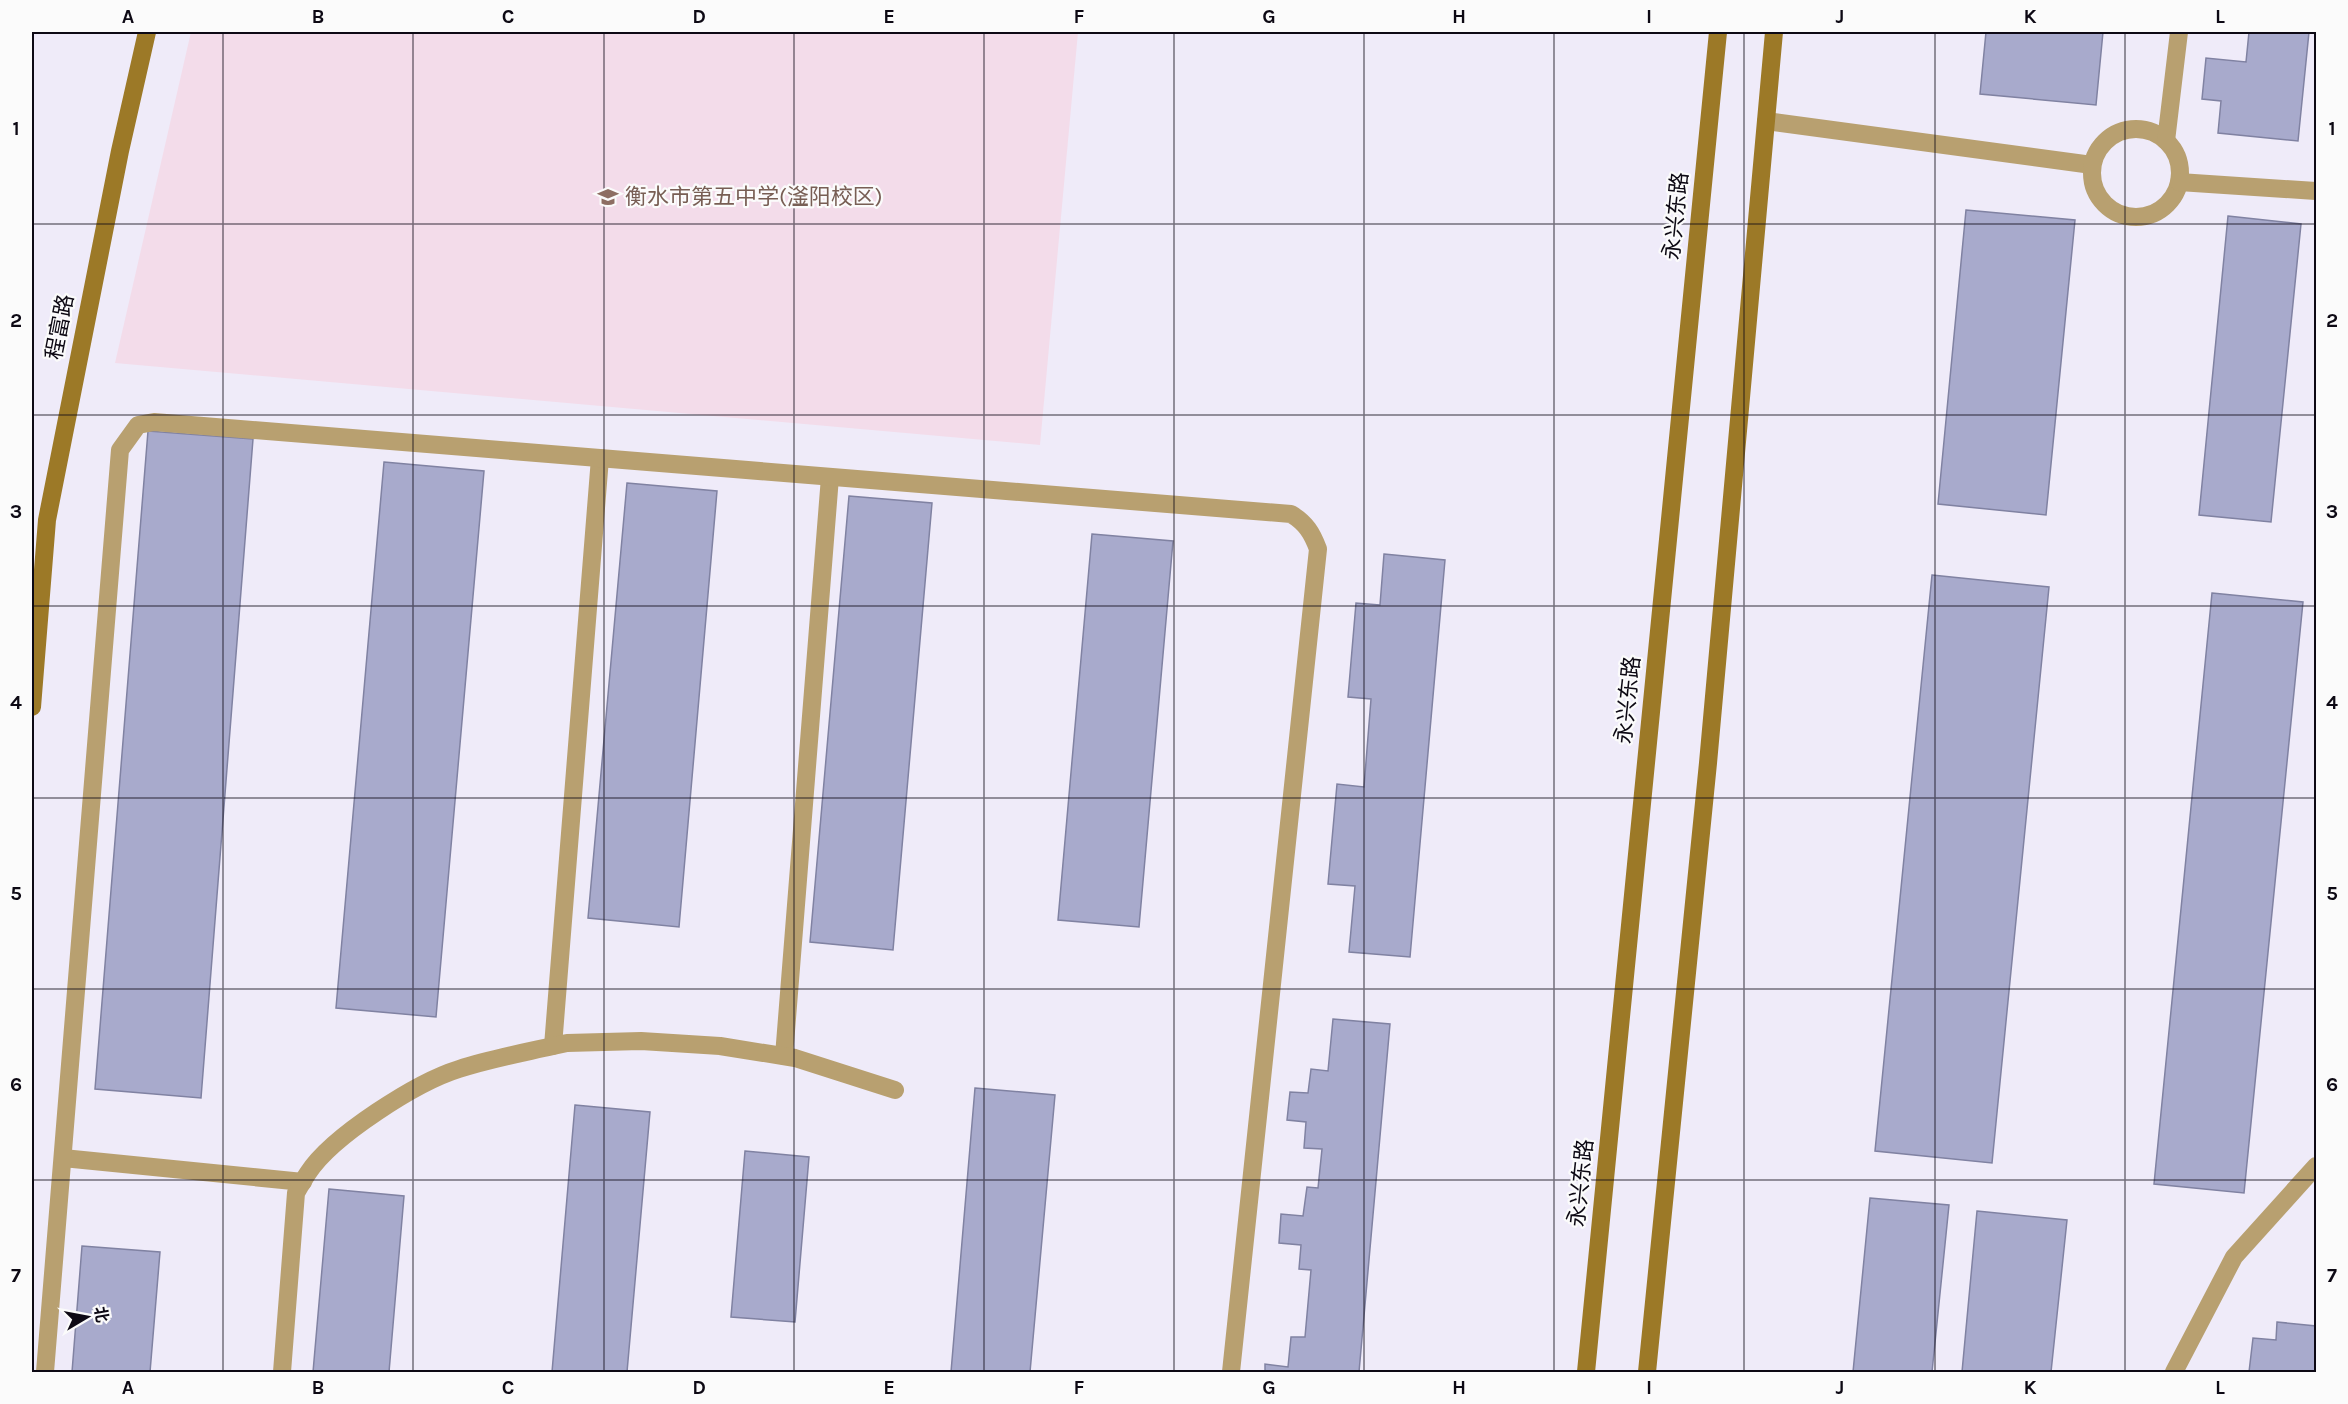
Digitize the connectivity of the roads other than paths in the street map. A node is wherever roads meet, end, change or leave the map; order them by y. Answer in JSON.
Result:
{"nodes":[{"id":1,"x":147,"y":32,"type":"edge"},
{"id":2,"x":1718,"y":32,"type":"edge"},
{"id":3,"x":1774,"y":32,"type":"edge"},
{"id":4,"x":2179,"y":32,"type":"edge"},
{"id":5,"x":1766,"y":121,"type":"junction"},
{"id":6,"x":2166,"y":141,"type":"junction"},
{"id":7,"x":2092,"y":165,"type":"junction"},
{"id":8,"x":2179,"y":182,"type":"junction"},
{"id":9,"x":2316,"y":191,"type":"edge"},
{"id":10,"x":600,"y":458,"type":"junction"},
{"id":11,"x":830,"y":477,"type":"junction"},
{"id":12,"x":32,"y":707,"type":"edge"},
{"id":13,"x":553,"y":1046,"type":"junction"},
{"id":14,"x":784,"y":1056,"type":"junction"},
{"id":15,"x":895,"y":1090,"type":"dead end"},
{"id":16,"x":63,"y":1158,"type":"junction"},
{"id":17,"x":2316,"y":1166,"type":"edge"},
{"id":18,"x":303,"y":1182,"type":"junction"},
{"id":19,"x":45,"y":1372,"type":"edge"},
{"id":20,"x":282,"y":1372,"type":"edge"},
{"id":21,"x":1231,"y":1372,"type":"edge"},
{"id":22,"x":1586,"y":1372,"type":"edge"},
{"id":23,"x":1647,"y":1372,"type":"edge"},
{"id":24,"x":2174,"y":1372,"type":"edge"}],
"edges":[{"from":1,"to":12,"type":"street","name":"程富路"},
{"from":2,"to":22,"type":"street","name":"永兴东路"},
{"from":3,"to":5,"type":"street"},
{"from":4,"to":6,"type":"lane"},
{"from":5,"to":7,"type":"lane"},
{"from":5,"to":23,"type":"street"},
{"from":6,"to":7,"type":"lane"},
{"from":6,"to":8,"type":"lane"},
{"from":7,"to":8,"type":"lane"},
{"from":8,"to":9,"type":"lane"},
{"from":10,"to":11,"type":"lane"},
{"from":10,"to":13,"type":"lane"},
{"from":10,"to":16,"type":"lane"},
{"from":11,"to":14,"type":"lane"},
{"from":11,"to":21,"type":"lane"},
{"from":13,"to":14,"type":"lane"},
{"from":13,"to":18,"type":"lane"},
{"from":14,"to":15,"type":"lane"},
{"from":16,"to":18,"type":"lane"},
{"from":16,"to":19,"type":"lane"},
{"from":17,"to":24,"type":"lane"},
{"from":18,"to":20,"type":"lane"}]}
